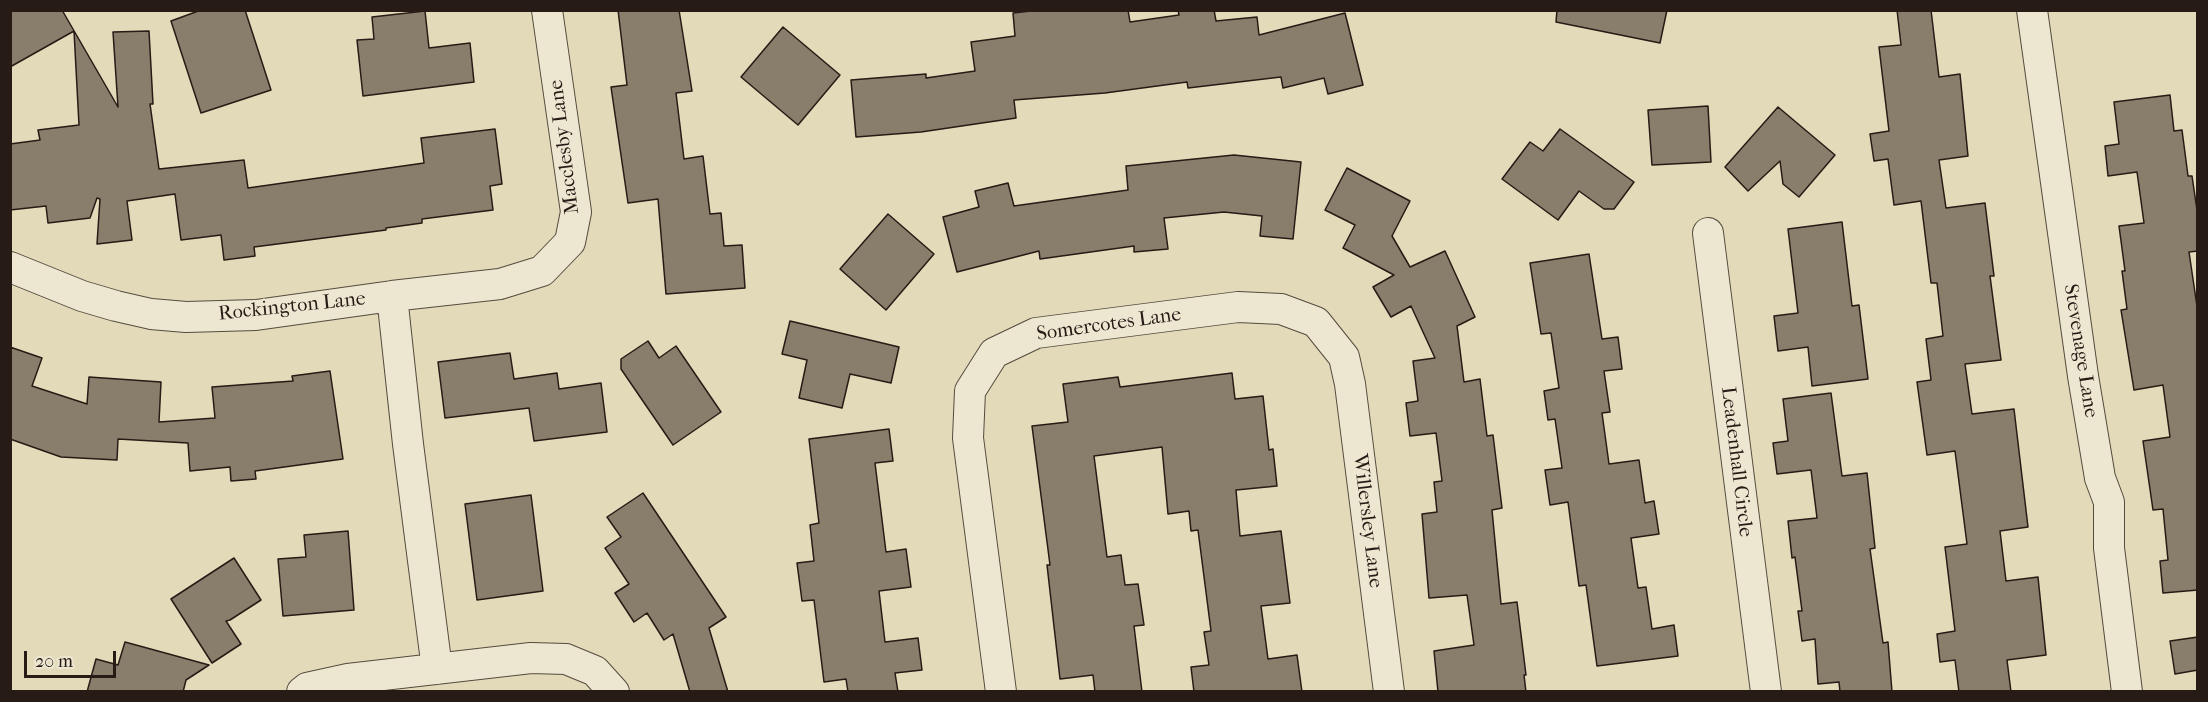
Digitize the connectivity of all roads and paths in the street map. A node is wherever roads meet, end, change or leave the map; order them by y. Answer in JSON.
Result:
{"nodes":[{"id":1,"x":547,"y":10,"type":"edge"},
{"id":2,"x":2032,"y":10,"type":"edge"},
{"id":3,"x":1708,"y":233,"type":"dead end"},
{"id":4,"x":10,"y":267,"type":"edge"},
{"id":5,"x":542,"y":272,"type":"joint"},
{"id":6,"x":392,"y":296,"type":"junction"},
{"id":7,"x":1340,"y":353,"type":"joint"},
{"id":8,"x":437,"y":669,"type":"junction"},
{"id":9,"x":302,"y":692,"type":"edge"},
{"id":10,"x":614,"y":692,"type":"edge"},
{"id":11,"x":1001,"y":692,"type":"edge"},
{"id":12,"x":1389,"y":692,"type":"edge"},
{"id":13,"x":1766,"y":692,"type":"edge"},
{"id":14,"x":2127,"y":692,"type":"edge"}],
"edges":[{"from":1,"to":5,"type":"street","name":"Macclesby Lane"},
{"from":2,"to":14,"type":"street","name":"Stevenage Lane"},
{"from":3,"to":13,"type":"street","name":"Leadenhall Circle"},
{"from":4,"to":6,"type":"street","name":"Rockington Lane"},
{"from":5,"to":6,"type":"street","name":"Rockington Lane"},
{"from":6,"to":8,"type":"street"},
{"from":7,"to":11,"type":"street","name":"Somercotes Lane"},
{"from":7,"to":12,"type":"street","name":"Willersley Lane"},
{"from":8,"to":9,"type":"street"},
{"from":8,"to":10,"type":"street"}]}
